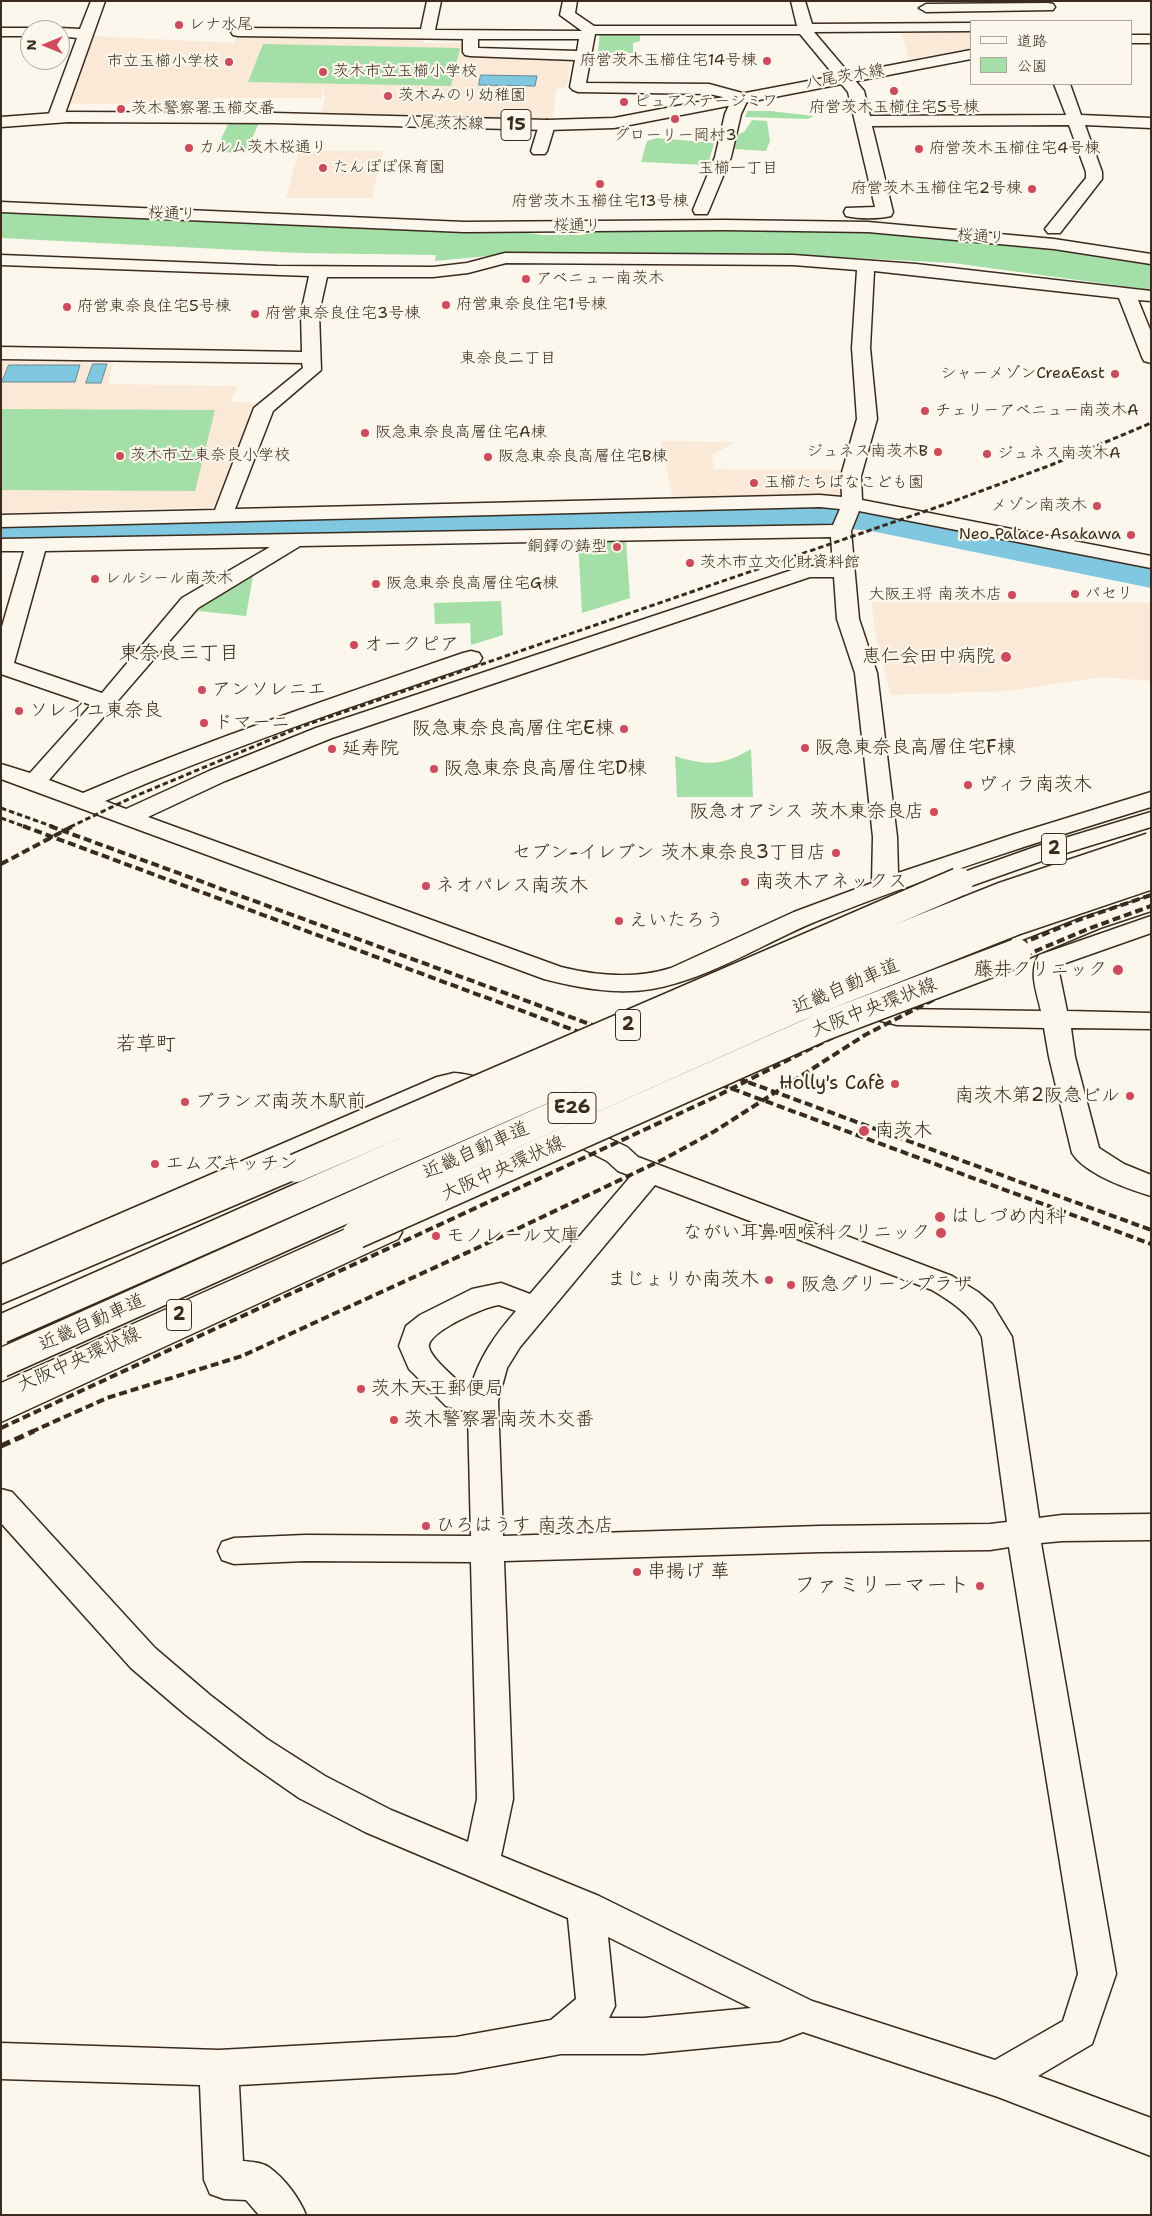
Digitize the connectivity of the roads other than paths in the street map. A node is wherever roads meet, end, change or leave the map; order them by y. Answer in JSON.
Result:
{"nodes":[{"id":1,"x":98,"y":1,"type":"edge"},
{"id":2,"x":434,"y":1,"type":"edge"},
{"id":3,"x":570,"y":1,"type":"edge"},
{"id":4,"x":798,"y":1,"type":"edge"},
{"id":5,"x":925,"y":4,"type":"edge"},
{"id":6,"x":1048,"y":10,"type":"edge"},
{"id":7,"x":932,"y":27,"type":"junction"},
{"id":8,"x":970,"y":27,"type":"edge"},
{"id":9,"x":806,"y":29,"type":"junction"},
{"id":10,"x":1,"y":32,"type":"edge"},
{"id":11,"x":20,"y":32,"type":"edge"},
{"id":12,"x":238,"y":32,"type":"dead end"},
{"id":13,"x":589,"y":32,"type":"junction"},
{"id":14,"x":70,"y":33,"type":"edge"},
{"id":15,"x":471,"y":33,"type":"junction"},
{"id":16,"x":86,"y":34,"type":"junction"},
{"id":17,"x":427,"y":34,"type":"junction"},
{"id":18,"x":1132,"y":39,"type":"edge"},
{"id":19,"x":1151,"y":39,"type":"edge"},
{"id":20,"x":970,"y":54,"type":"edge"},
{"id":21,"x":584,"y":56,"type":"junction"},
{"id":22,"x":845,"y":77,"type":"junction"},
{"id":23,"x":1062,"y":85,"type":"edge"},
{"id":24,"x":740,"y":97,"type":"junction"},
{"id":25,"x":55,"y":119,"type":"junction"},
{"id":26,"x":862,"y":120,"type":"junction"},
{"id":27,"x":1077,"y":120,"type":"junction"},
{"id":28,"x":1,"y":122,"type":"edge"},
{"id":29,"x":1151,"y":123,"type":"edge"},
{"id":30,"x":547,"y":125,"type":"junction"},
{"id":31,"x":539,"y":151,"type":"dead end"},
{"id":32,"x":106,"y":195,"type":"dead end"},
{"id":33,"x":1,"y":207,"type":"edge"},
{"id":34,"x":701,"y":210,"type":"junction"},
{"id":35,"x":885,"y":212,"type":"junction"},
{"id":36,"x":1054,"y":229,"type":"junction"},
{"id":37,"x":1151,"y":246,"type":"edge"},
{"id":38,"x":1151,"y":259,"type":"edge"},
{"id":39,"x":1,"y":260,"type":"edge"},
{"id":40,"x":866,"y":266,"type":"junction"},
{"id":41,"x":319,"y":272,"type":"junction"},
{"id":42,"x":1127,"y":294,"type":"junction"},
{"id":43,"x":1151,"y":296,"type":"edge"},
{"id":44,"x":1,"y":353,"type":"edge"},
{"id":45,"x":1150,"y":355,"type":"edge"},
{"id":46,"x":310,"y":358,"type":"junction"},
{"id":47,"x":222,"y":515,"type":"junction"},
{"id":48,"x":847,"y":517,"type":"junction"},
{"id":49,"x":1,"y":521,"type":"edge"},
{"id":50,"x":293,"y":541,"type":"junction"},
{"id":51,"x":36,"y":544,"type":"junction"},
{"id":52,"x":1,"y":545,"type":"edge"},
{"id":53,"x":1151,"y":562,"type":"edge"},
{"id":54,"x":844,"y":570,"type":"junction"},
{"id":55,"x":471,"y":658,"type":"dead end"},
{"id":56,"x":2,"y":666,"type":"edge"},
{"id":57,"x":106,"y":702,"type":"junction"},
{"id":58,"x":304,"y":715,"type":"junction"},
{"id":59,"x":324,"y":733,"type":"junction"},
{"id":60,"x":1,"y":771,"type":"edge"},
{"id":61,"x":34,"y":783,"type":"junction"},
{"id":62,"x":1151,"y":799,"type":"edge"},
{"id":63,"x":84,"y":801,"type":"junction"},
{"id":64,"x":128,"y":817,"type":"junction"},
{"id":65,"x":1151,"y":819,"type":"edge"},
{"id":66,"x":1151,"y":847,"type":"edge"},
{"id":67,"x":1151,"y":875,"type":"edge"},
{"id":68,"x":884,"y":886,"type":"junction"},
{"id":69,"x":1151,"y":903,"type":"edge"},
{"id":70,"x":1151,"y":924,"type":"edge"},
{"id":71,"x":770,"y":932,"type":"junction"},
{"id":72,"x":1056,"y":1020,"type":"junction"},
{"id":73,"x":1151,"y":1021,"type":"edge"},
{"id":74,"x":589,"y":1139,"type":"junction"},
{"id":75,"x":650,"y":1172,"type":"junction"},
{"id":76,"x":1151,"y":1186,"type":"edge"},
{"id":77,"x":1,"y":1277,"type":"edge"},
{"id":78,"x":1,"y":1294,"type":"edge"},
{"id":79,"x":535,"y":1307,"type":"junction"},
{"id":80,"x":1,"y":1329,"type":"edge"},
{"id":81,"x":1,"y":1363,"type":"edge"},
{"id":82,"x":1,"y":1396,"type":"edge"},
{"id":83,"x":483,"y":1401,"type":"junction"},
{"id":84,"x":1,"y":1411,"type":"edge"},
{"id":85,"x":1,"y":1501,"type":"edge"},
{"id":86,"x":1151,"y":1527,"type":"edge"},
{"id":87,"x":1024,"y":1532,"type":"junction"},
{"id":88,"x":488,"y":1549,"type":"junction"},
{"id":89,"x":234,"y":1551,"type":"dead end"},
{"id":90,"x":481,"y":1865,"type":"junction"},
{"id":91,"x":586,"y":1908,"type":"junction"},
{"id":92,"x":802,"y":2014,"type":"junction"},
{"id":93,"x":561,"y":2036,"type":"junction"},
{"id":94,"x":1,"y":2061,"type":"edge"},
{"id":95,"x":219,"y":2068,"type":"junction"},
{"id":96,"x":998,"y":2079,"type":"junction"},
{"id":97,"x":1151,"y":2137,"type":"edge"},
{"id":98,"x":286,"y":2215,"type":"edge"}],
"edges":[{"from":1,"to":16,"type":"main road"},
{"from":2,"to":17,"type":"main road"},
{"from":3,"to":13,"type":"main road"},
{"from":4,"to":9,"type":"main road"},
{"from":5,"to":6,"type":"main road"},
{"from":5,"to":7,"type":"main road"},
{"from":7,"to":8,"type":"main road"},
{"from":7,"to":9,"type":"main road"},
{"from":9,"to":13,"type":"main road"},
{"from":9,"to":22,"type":"main road"},
{"from":10,"to":11,"type":"main road"},
{"from":12,"to":17,"type":"main road"},
{"from":13,"to":15,"type":"main road"},
{"from":13,"to":21,"type":"main road"},
{"from":14,"to":16,"type":"main road"},
{"from":15,"to":17,"type":"main road"},
{"from":15,"to":21,"type":"main road"},
{"from":16,"to":25,"type":"main road"},
{"from":18,"to":19,"type":"main road"},
{"from":20,"to":22,"type":"main road","name":"八尾茨木線","number":"15"},
{"from":21,"to":24,"type":"main road"},
{"from":22,"to":24,"type":"main road","name":"八尾茨木線","number":"15"},
{"from":22,"to":26,"type":"main road"},
{"from":23,"to":27,"type":"main road"},
{"from":24,"to":30,"type":"main road","name":"八尾茨木線","number":"15"},
{"from":24,"to":34,"type":"main road"},
{"from":25,"to":28,"type":"main road","name":"八尾茨木線","number":"15"},
{"from":25,"to":30,"type":"main road","name":"八尾茨木線","number":"15"},
{"from":26,"to":27,"type":"main road"},
{"from":26,"to":35,"type":"main road"},
{"from":27,"to":29,"type":"main road"},
{"from":27,"to":36,"type":"main road"},
{"from":30,"to":31,"type":"main road"},
{"from":32,"to":34,"type":"main road"},
{"from":33,"to":38,"type":"main road","name":"桜通り"},
{"from":34,"to":35,"type":"main road"},
{"from":35,"to":36,"type":"main road"},
{"from":36,"to":37,"type":"main road"},
{"from":39,"to":41,"type":"main road"},
{"from":40,"to":41,"type":"main road"},
{"from":40,"to":42,"type":"main road"},
{"from":40,"to":48,"type":"main road"},
{"from":41,"to":46,"type":"main road"},
{"from":42,"to":43,"type":"main road"},
{"from":42,"to":45,"type":"main road"},
{"from":44,"to":46,"type":"main road"},
{"from":46,"to":47,"type":"main road"},
{"from":47,"to":48,"type":"main road"},
{"from":47,"to":49,"type":"main road"},
{"from":48,"to":50,"type":"main road"},
{"from":48,"to":53,"type":"main road"},
{"from":48,"to":54,"type":"main road"},
{"from":50,"to":51,"type":"main road"},
{"from":50,"to":57,"type":"main road"},
{"from":51,"to":52,"type":"main road"},
{"from":51,"to":56,"type":"main road"},
{"from":54,"to":59,"type":"main road"},
{"from":54,"to":68,"type":"main road"},
{"from":55,"to":58,"type":"main road"},
{"from":56,"to":57,"type":"main road"},
{"from":57,"to":61,"type":"main road"},
{"from":58,"to":59,"type":"main road"},
{"from":58,"to":63,"type":"main road"},
{"from":59,"to":64,"type":"main road"},
{"from":60,"to":61,"type":"main road"},
{"from":61,"to":63,"type":"main road"},
{"from":62,"to":68,"type":"main road"},
{"from":63,"to":64,"type":"main road"},
{"from":64,"to":71,"type":"main road"},
{"from":65,"to":78,"type":"main road","number":"2","bridge":true},
{"from":66,"to":80,"type":"main road","name":"近畿自動車道","number":"E26","bridge":true},
{"from":67,"to":81,"type":"main road","name":"近畿自動車道","number":"E26","bridge":true},
{"from":68,"to":71,"type":"main road"},
{"from":69,"to":82,"type":"main road","name":"大阪中央環状線","number":"2","bridge":true},
{"from":70,"to":72,"type":"main road"},
{"from":71,"to":72,"type":"main road"},
{"from":72,"to":73,"type":"main road"},
{"from":72,"to":76,"type":"main road"},
{"from":74,"to":75,"type":"main road"},
{"from":74,"to":77,"type":"main road"},
{"from":74,"to":84,"type":"main road"},
{"from":75,"to":79,"type":"main road"},
{"from":75,"to":87,"type":"main road"},
{"from":79,"to":83,"type":"main road"},
{"from":79,"to":83,"type":"main road"},
{"from":83,"to":88,"type":"main road"},
{"from":85,"to":90,"type":"main road"},
{"from":86,"to":87,"type":"main road"},
{"from":87,"to":88,"type":"main road"},
{"from":87,"to":96,"type":"main road"},
{"from":88,"to":89,"type":"main road"},
{"from":88,"to":90,"type":"main road"},
{"from":90,"to":91,"type":"main road"},
{"from":91,"to":92,"type":"main road"},
{"from":91,"to":93,"type":"main road"},
{"from":92,"to":93,"type":"main road"},
{"from":92,"to":96,"type":"main road"},
{"from":93,"to":95,"type":"main road"},
{"from":94,"to":95,"type":"main road"},
{"from":95,"to":98,"type":"main road"},
{"from":96,"to":97,"type":"main road"}]}
